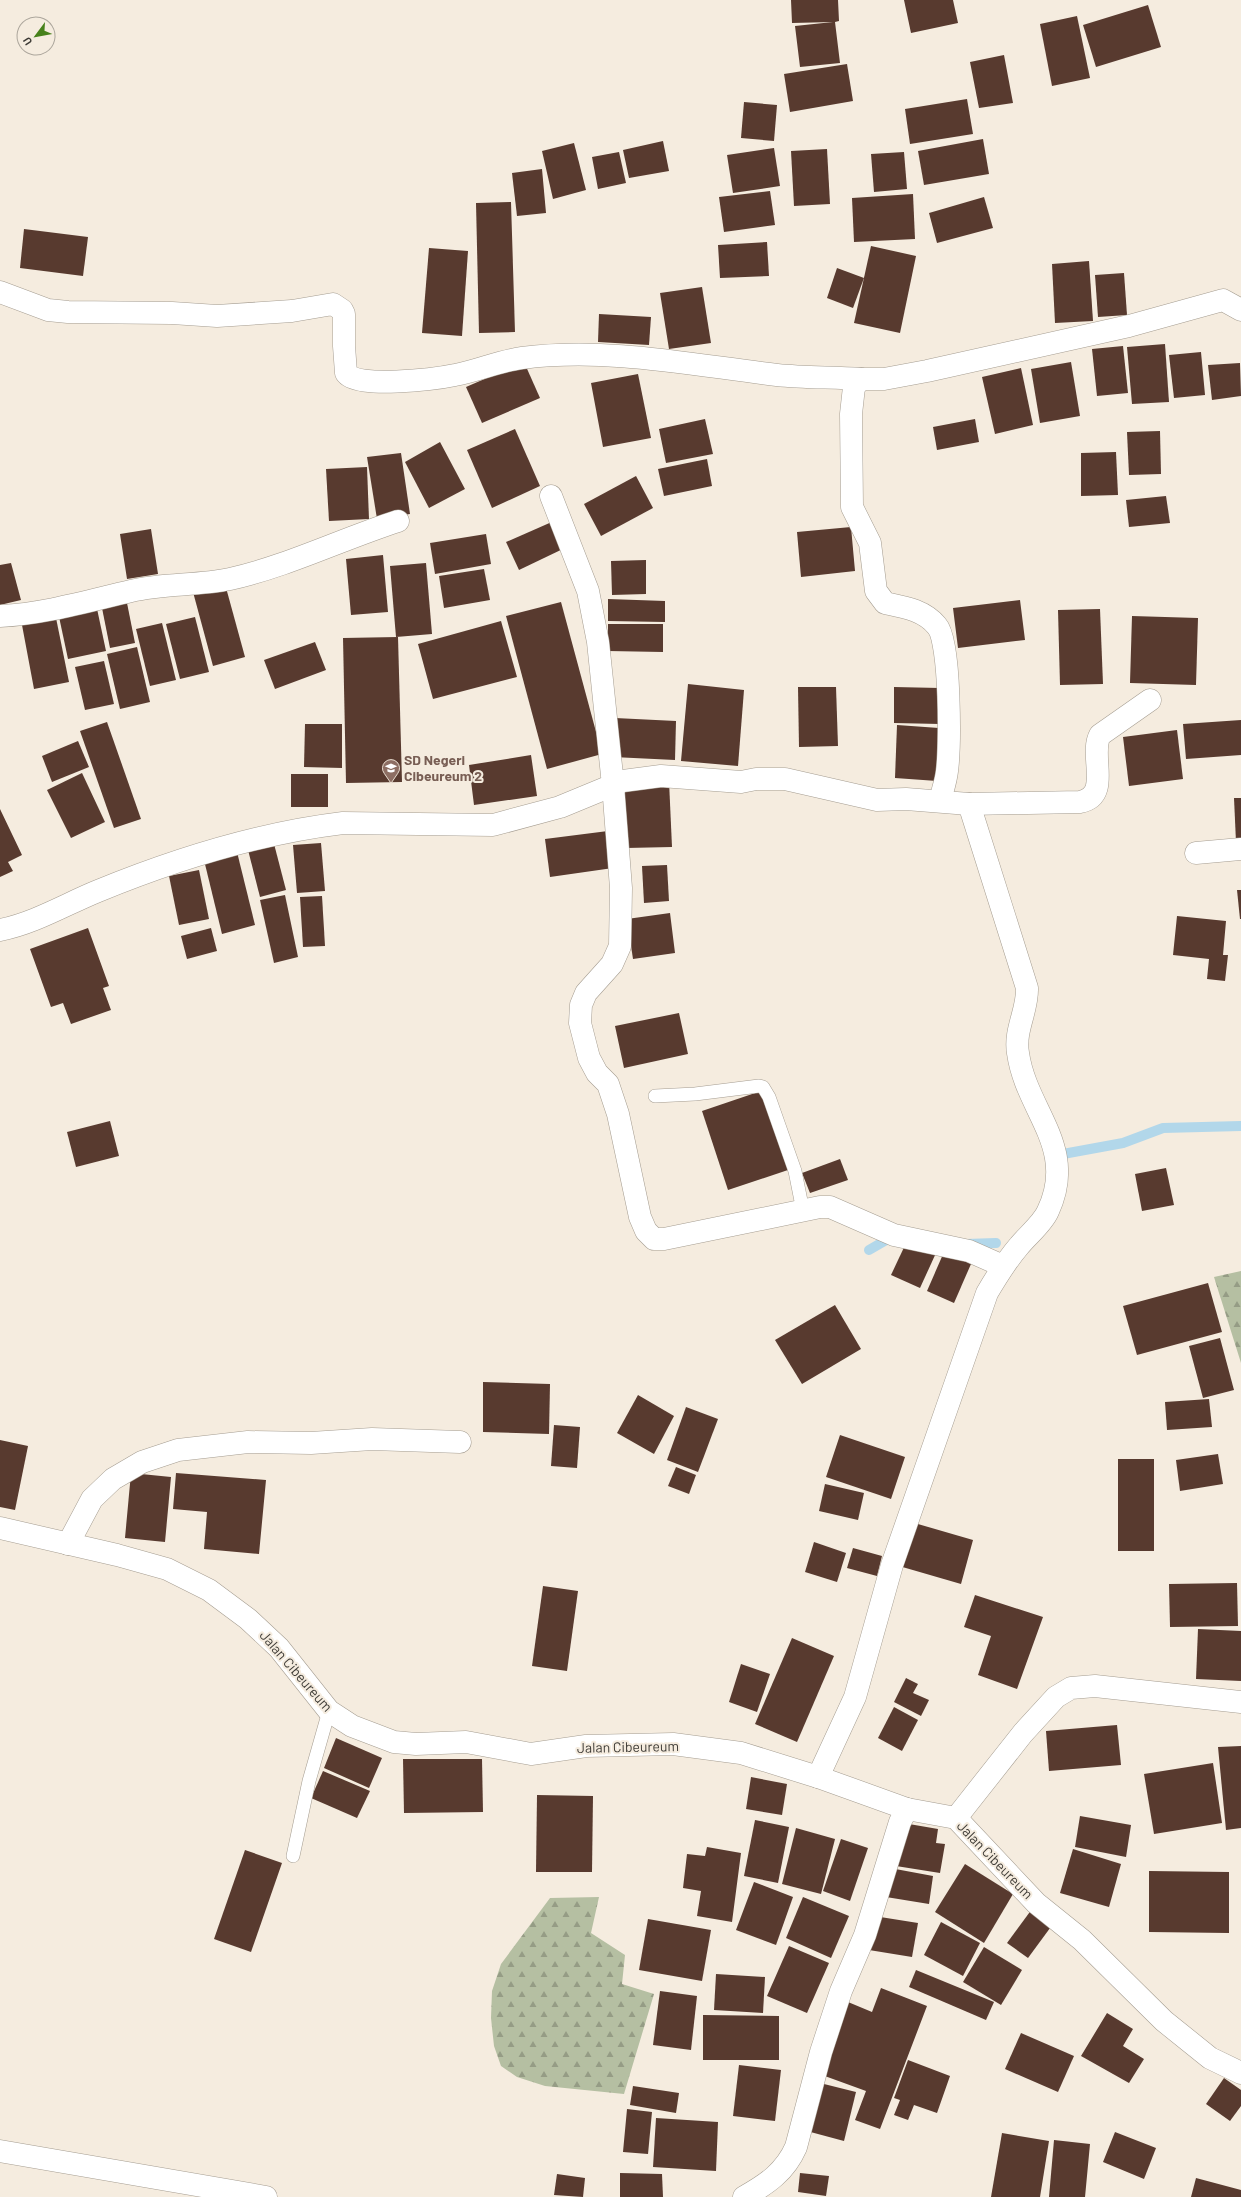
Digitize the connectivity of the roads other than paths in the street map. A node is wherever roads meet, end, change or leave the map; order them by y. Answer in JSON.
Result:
{"nodes":[{"id":1,"x":0,"y":292,"type":"edge"},
{"id":2,"x":1241,"y":310,"type":"edge"},
{"id":3,"x":861,"y":379,"type":"junction"},
{"id":4,"x":551,"y":496,"type":"dead end"},
{"id":5,"x":398,"y":521,"type":"dead end"},
{"id":6,"x":0,"y":616,"type":"edge"},
{"id":7,"x":1150,"y":700,"type":"dead end"},
{"id":8,"x":613,"y":785,"type":"junction"},
{"id":9,"x":940,"y":802,"type":"junction"},
{"id":10,"x":969,"y":804,"type":"junction"},
{"id":11,"x":1241,"y":849,"type":"edge"},
{"id":12,"x":1196,"y":853,"type":"dead end"},
{"id":13,"x":0,"y":930,"type":"edge"},
{"id":14,"x":655,"y":1096,"type":"dead end"},
{"id":15,"x":803,"y":1211,"type":"junction"},
{"id":16,"x":1003,"y":1266,"type":"junction"},
{"id":17,"x":460,"y":1442,"type":"dead end"},
{"id":18,"x":0,"y":1528,"type":"edge"},
{"id":19,"x":68,"y":1544,"type":"junction"},
{"id":20,"x":1241,"y":1702,"type":"edge"},
{"id":21,"x":329,"y":1711,"type":"junction"},
{"id":22,"x":818,"y":1777,"type":"junction"},
{"id":23,"x":907,"y":1810,"type":"junction"},
{"id":24,"x":956,"y":1818,"type":"junction"},
{"id":25,"x":293,"y":1856,"type":"dead end"},
{"id":26,"x":1241,"y":2073,"type":"edge"},
{"id":27,"x":0,"y":2151,"type":"edge"},
{"id":28,"x":266,"y":2197,"type":"edge"},
{"id":29,"x":744,"y":2197,"type":"edge"}],
"edges":[{"from":1,"to":3,"type":"street"},
{"from":2,"to":3,"type":"street"},
{"from":3,"to":9,"type":"street"},
{"from":4,"to":8,"type":"street"},
{"from":5,"to":6,"type":"street"},
{"from":7,"to":10,"type":"street"},
{"from":8,"to":9,"type":"street"},
{"from":8,"to":13,"type":"street"},
{"from":8,"to":15,"type":"street"},
{"from":9,"to":10,"type":"street"},
{"from":10,"to":16,"type":"street"},
{"from":11,"to":12,"type":"street"},
{"from":14,"to":15,"type":"lane"},
{"from":15,"to":16,"type":"street"},
{"from":16,"to":22,"type":"street"},
{"from":17,"to":19,"type":"street"},
{"from":18,"to":19,"type":"street","name":"Jalan Cibeureum"},
{"from":19,"to":21,"type":"street","name":"Jalan Cibeureum"},
{"from":20,"to":24,"type":"street"},
{"from":21,"to":22,"type":"street","name":"Jalan Cibeureum"},
{"from":21,"to":25,"type":"lane"},
{"from":22,"to":23,"type":"street","name":"Jalan Cibeureum"},
{"from":23,"to":24,"type":"street","name":"Jalan Cibeureum"},
{"from":23,"to":29,"type":"street"},
{"from":24,"to":26,"type":"street","name":"Jalan Cibeureum"},
{"from":27,"to":28,"type":"street"}]}
